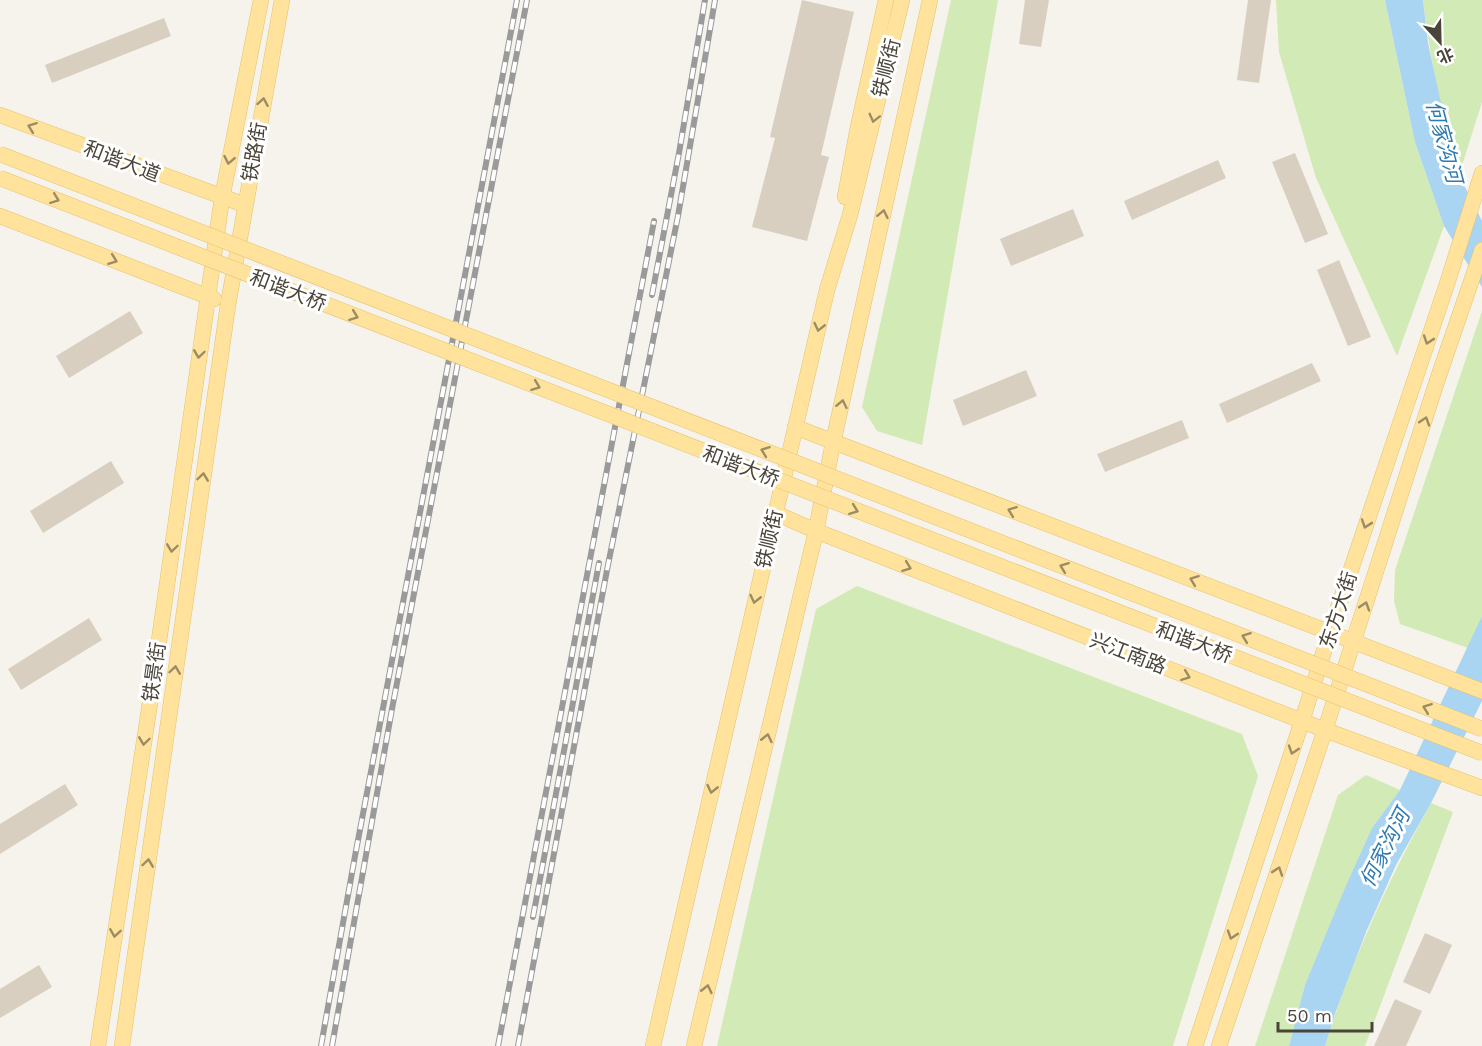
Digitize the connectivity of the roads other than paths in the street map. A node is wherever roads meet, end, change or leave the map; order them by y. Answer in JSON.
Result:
{"nodes":[{"id":1,"x":261,"y":0,"type":"edge"},
{"id":2,"x":282,"y":0,"type":"edge"},
{"id":3,"x":886,"y":0,"type":"edge"},
{"id":4,"x":902,"y":0,"type":"edge"},
{"id":5,"x":930,"y":0,"type":"edge"},
{"id":6,"x":0,"y":115,"type":"edge"},
{"id":7,"x":0,"y":154,"type":"edge"},
{"id":8,"x":1482,"y":173,"type":"edge"},
{"id":9,"x":0,"y":178,"type":"edge"},
{"id":10,"x":222,"y":198,"type":"junction"},
{"id":11,"x":244,"y":206,"type":"junction"},
{"id":12,"x":0,"y":216,"type":"edge"},
{"id":13,"x":1482,"y":250,"type":"edge"},
{"id":14,"x":827,"y":290,"type":"junction"},
{"id":15,"x":207,"y":296,"type":"junction"},
{"id":16,"x":228,"y":304,"type":"junction"},
{"id":17,"x":795,"y":428,"type":"junction"},
{"id":18,"x":833,"y":443,"type":"junction"},
{"id":19,"x":775,"y":513,"type":"junction"},
{"id":20,"x":816,"y":531,"type":"junction"},
{"id":21,"x":1330,"y":632,"type":"junction"},
{"id":22,"x":1354,"y":641,"type":"junction"},
{"id":23,"x":1482,"y":691,"type":"edge"},
{"id":24,"x":1302,"y":721,"type":"junction"},
{"id":25,"x":1482,"y":729,"type":"edge"},
{"id":26,"x":1325,"y":730,"type":"junction"},
{"id":27,"x":1482,"y":753,"type":"edge"},
{"id":28,"x":1482,"y":788,"type":"edge"},
{"id":29,"x":98,"y":1046,"type":"edge"},
{"id":30,"x":123,"y":1046,"type":"edge"},
{"id":31,"x":653,"y":1046,"type":"edge"},
{"id":32,"x":694,"y":1046,"type":"edge"},
{"id":33,"x":1195,"y":1046,"type":"edge"},
{"id":34,"x":1219,"y":1046,"type":"edge"}],
"edges":[{"from":1,"to":10,"type":"main road","name":"铁路街","one_way":true},
{"from":11,"to":2,"type":"main road","name":"铁路街","one_way":true},
{"from":3,"to":14,"type":"main road"},
{"from":4,"to":14,"type":"main road","name":"铁顺街","one_way":true},
{"from":18,"to":5,"type":"main road","name":"铁顺街","one_way":true},
{"from":10,"to":6,"type":"main road","name":"和谐大道","one_way":true},
{"from":25,"to":7,"type":"main road","name":"和谐大桥","one_way":true,"bridge":true},
{"from":8,"to":21,"type":"main road","name":"东方大街","one_way":true},
{"from":9,"to":27,"type":"main road","name":"和谐大桥","one_way":true,"bridge":true},
{"from":10,"to":11,"type":"main road","name":"和谐大道"},
{"from":10,"to":15,"type":"main road","name":"铁路街"},
{"from":11,"to":16,"type":"main road","name":"铁路街"},
{"from":12,"to":15,"type":"main road","one_way":true},
{"from":22,"to":13,"type":"main road","name":"东方大街","one_way":true},
{"from":14,"to":17,"type":"main road","name":"铁顺街","one_way":true},
{"from":15,"to":16,"type":"main road"},
{"from":15,"to":29,"type":"main road","name":"铁景街","one_way":true},
{"from":30,"to":16,"type":"main road","name":"铁景街","one_way":true},
{"from":17,"to":18,"type":"main road"},
{"from":17,"to":19,"type":"main road","name":"铁顺街"},
{"from":18,"to":20,"type":"main road","name":"铁顺街"},
{"from":21,"to":18,"type":"main road","one_way":true},
{"from":19,"to":20,"type":"main road","name":"兴江南路"},
{"from":19,"to":31,"type":"main road","name":"铁顺街","one_way":true},
{"from":20,"to":24,"type":"main road","name":"兴江南路","one_way":true},
{"from":32,"to":20,"type":"main road","name":"铁顺街","one_way":true},
{"from":21,"to":22,"type":"main road"},
{"from":21,"to":24,"type":"main road","name":"东方大街"},
{"from":22,"to":23,"type":"main road"},
{"from":22,"to":26,"type":"main road","name":"东方大街"},
{"from":24,"to":26,"type":"main road","name":"兴江南路"},
{"from":24,"to":33,"type":"main road","name":"东方大街","one_way":true},
{"from":26,"to":28,"type":"main road","name":"兴江南路"},
{"from":34,"to":26,"type":"main road","name":"东方大街","one_way":true}]}
